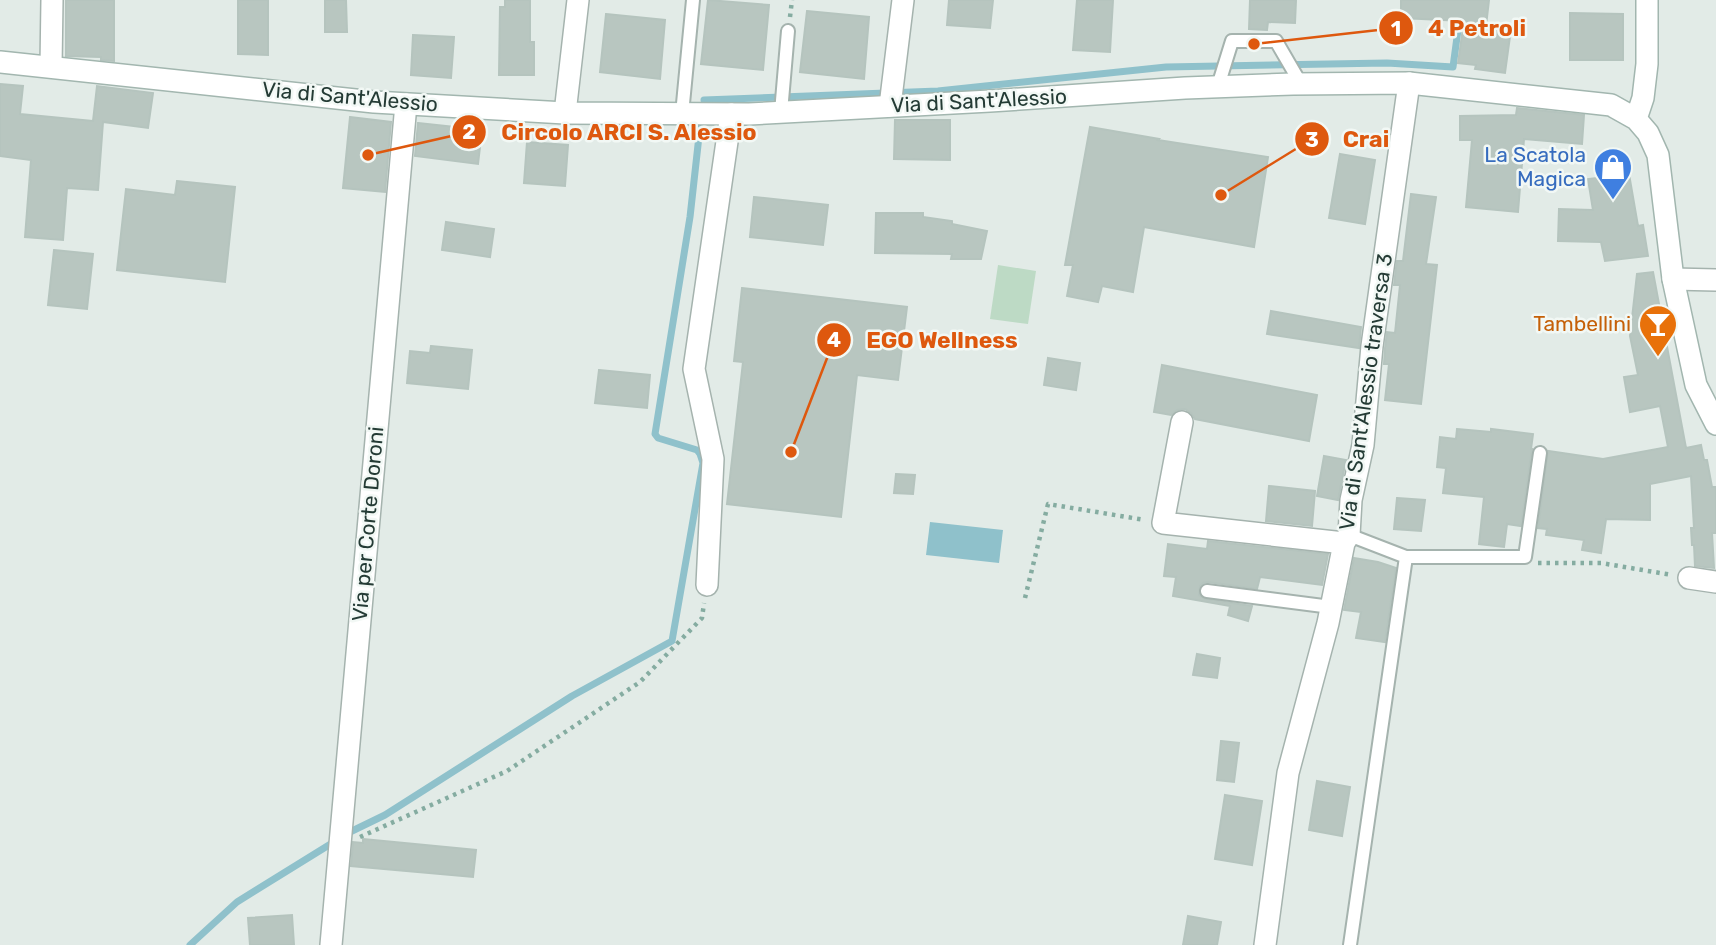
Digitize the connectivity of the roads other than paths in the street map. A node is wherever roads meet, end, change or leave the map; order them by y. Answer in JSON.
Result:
{"nodes":[{"id":1,"x":52,"y":0,"type":"edge"},
{"id":2,"x":578,"y":0,"type":"edge"},
{"id":3,"x":693,"y":0,"type":"edge"},
{"id":4,"x":903,"y":0,"type":"edge"},
{"id":5,"x":1647,"y":0,"type":"edge"},
{"id":6,"x":788,"y":31,"type":"dead end"},
{"id":7,"x":0,"y":62,"type":"edge"},
{"id":8,"x":51,"y":66,"type":"junction"},
{"id":9,"x":1409,"y":83,"type":"junction"},
{"id":10,"x":1301,"y":84,"type":"junction"},
{"id":11,"x":1218,"y":86,"type":"junction"},
{"id":12,"x":782,"y":100,"type":"junction"},
{"id":13,"x":406,"y":104,"type":"junction"},
{"id":14,"x":890,"y":105,"type":"junction"},
{"id":15,"x":565,"y":113,"type":"junction"},
{"id":16,"x":682,"y":114,"type":"junction"},
{"id":17,"x":731,"y":114,"type":"junction"},
{"id":18,"x":1636,"y":118,"type":"junction"},
{"id":19,"x":1673,"y":279,"type":"junction"},
{"id":20,"x":1716,"y":279,"type":"edge"},
{"id":21,"x":1182,"y":422,"type":"dead end"},
{"id":22,"x":1716,"y":424,"type":"edge"},
{"id":23,"x":1540,"y":453,"type":"dead end"},
{"id":24,"x":1347,"y":539,"type":"junction"},
{"id":25,"x":1406,"y":557,"type":"junction"},
{"id":26,"x":1689,"y":578,"type":"road end"},
{"id":27,"x":1716,"y":582,"type":"edge"},
{"id":28,"x":707,"y":585,"type":"road end"},
{"id":29,"x":1207,"y":591,"type":"dead end"},
{"id":30,"x":1331,"y":607,"type":"junction"},
{"id":31,"x":331,"y":945,"type":"edge"},
{"id":32,"x":1265,"y":945,"type":"edge"},
{"id":33,"x":1350,"y":945,"type":"edge"}],
"edges":[{"from":1,"to":8,"type":"street"},
{"from":2,"to":15,"type":"street"},
{"from":3,"to":16,"type":"lane"},
{"from":4,"to":14,"type":"street"},
{"from":5,"to":18,"type":"street"},
{"from":6,"to":12,"type":"lane"},
{"from":7,"to":8,"type":"street","name":"Via di Sant'Alessio"},
{"from":8,"to":13,"type":"street","name":"Via di Sant'Alessio"},
{"from":9,"to":10,"type":"street","name":"Via di Sant'Alessio"},
{"from":9,"to":18,"type":"street","name":"Via di Sant'Alessio"},
{"from":9,"to":24,"type":"street","name":"Via di Sant'Alessio traversa 3"},
{"from":10,"to":11,"type":"street","name":"Via di Sant'Alessio"},
{"from":10,"to":11,"type":"lane"},
{"from":11,"to":14,"type":"street","name":"Via di Sant'Alessio"},
{"from":12,"to":14,"type":"street","name":"Via di Sant'Alessio"},
{"from":12,"to":17,"type":"street","name":"Via di Sant'Alessio"},
{"from":13,"to":15,"type":"street","name":"Via di Sant'Alessio"},
{"from":13,"to":31,"type":"street","name":"Via per Corte Doroni"},
{"from":15,"to":16,"type":"street","name":"Via di Sant'Alessio"},
{"from":16,"to":17,"type":"street","name":"Via di Sant'Alessio"},
{"from":17,"to":28,"type":"street"},
{"from":18,"to":19,"type":"street"},
{"from":19,"to":20,"type":"street"},
{"from":19,"to":22,"type":"street"},
{"from":21,"to":24,"type":"street"},
{"from":23,"to":25,"type":"lane"},
{"from":24,"to":25,"type":"lane"},
{"from":24,"to":30,"type":"street","name":"Via di Sant'Alessio traversa 3"},
{"from":25,"to":33,"type":"lane"},
{"from":26,"to":27,"type":"street"},
{"from":29,"to":30,"type":"lane"},
{"from":30,"to":32,"type":"street","name":"Via di Sant'Alessio traversa 3"}]}
